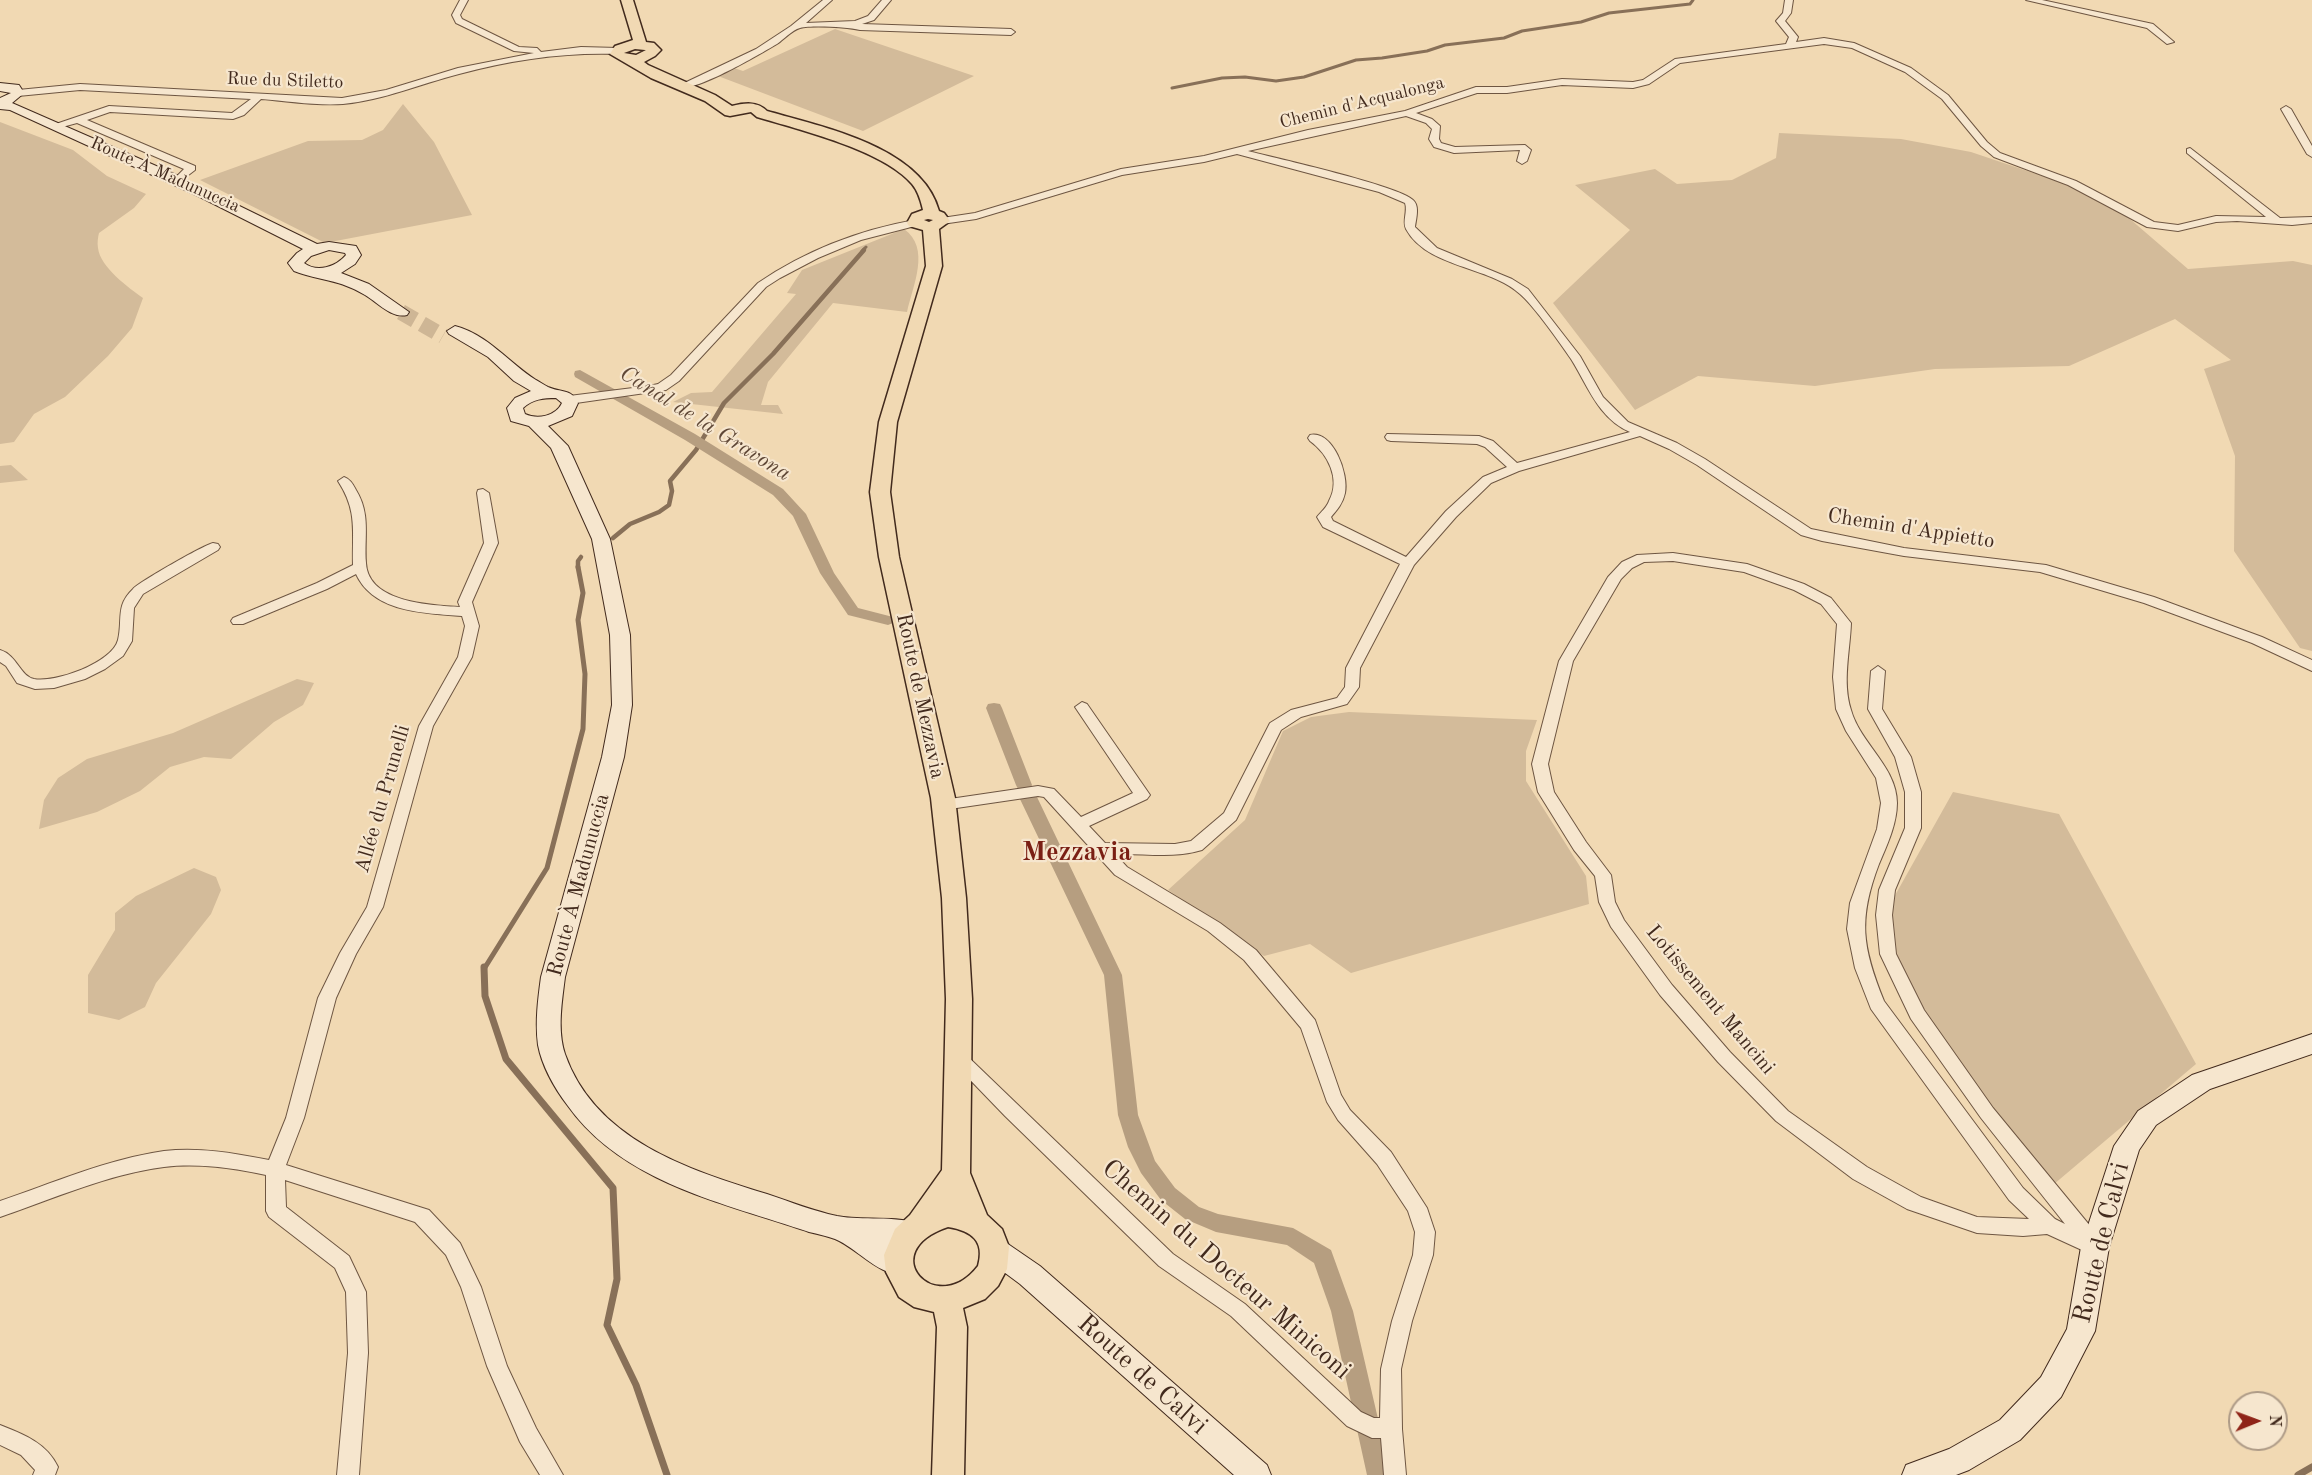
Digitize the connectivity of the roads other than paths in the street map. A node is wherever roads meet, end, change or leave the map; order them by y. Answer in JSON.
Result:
{"nodes":[{"id":1,"x":464,"y":0,"type":"edge"},
{"id":2,"x":627,"y":0,"type":"edge"},
{"id":3,"x":828,"y":0,"type":"edge"},
{"id":4,"x":887,"y":0,"type":"edge"},
{"id":5,"x":1789,"y":0,"type":"edge"},
{"id":6,"x":2031,"y":0,"type":"edge"},
{"id":7,"x":842,"y":24,"type":"junction"},
{"id":8,"x":801,"y":26,"type":"junction"},
{"id":9,"x":1011,"y":32,"type":"dead end"},
{"id":10,"x":2170,"y":42,"type":"dead end"},
{"id":11,"x":1790,"y":45,"type":"junction"},
{"id":12,"x":517,"y":49,"type":"junction"},
{"id":13,"x":618,"y":51,"type":"joint"},
{"id":14,"x":549,"y":53,"type":"junction"},
{"id":15,"x":639,"y":54,"type":"junction"},
{"id":16,"x":511,"y":60,"type":"junction"},
{"id":17,"x":686,"y":86,"type":"junction"},
{"id":18,"x":0,"y":87,"type":"edge"},
{"id":19,"x":257,"y":98,"type":"junction"},
{"id":20,"x":8,"y":102,"type":"edge"},
{"id":21,"x":2286,"y":109,"type":"dead end"},
{"id":22,"x":1407,"y":113,"type":"junction"},
{"id":23,"x":78,"y":120,"type":"junction"},
{"id":24,"x":55,"y":126,"type":"junction"},
{"id":25,"x":2190,"y":151,"type":"dead end"},
{"id":26,"x":1241,"y":152,"type":"junction"},
{"id":27,"x":2312,"y":154,"type":"edge"},
{"id":28,"x":1522,"y":161,"type":"dead end"},
{"id":29,"x":178,"y":180,"type":"junction"},
{"id":30,"x":928,"y":220,"type":"junction"},
{"id":31,"x":2312,"y":220,"type":"edge"},
{"id":32,"x":2277,"y":221,"type":"junction"},
{"id":33,"x":315,"y":249,"type":"junction"},
{"id":34,"x":342,"y":267,"type":"junction"},
{"id":35,"x":315,"y":272,"type":"junction"},
{"id":36,"x":449,"y":333,"type":"tunnel mouth"},
{"id":37,"x":514,"y":371,"type":"junction"},
{"id":38,"x":546,"y":393,"type":"junction"},
{"id":39,"x":523,"y":399,"type":"junction"},
{"id":40,"x":569,"y":399,"type":"junction"},
{"id":41,"x":560,"y":416,"type":"junction"},
{"id":42,"x":534,"y":422,"type":"junction"},
{"id":43,"x":1639,"y":433,"type":"junction"},
{"id":44,"x":1391,"y":437,"type":"dead end"},
{"id":45,"x":1314,"y":438,"type":"dead end"},
{"id":46,"x":559,"y":446,"type":"junction"},
{"id":47,"x":1515,"y":468,"type":"junction"},
{"id":48,"x":344,"y":480,"type":"dead end"},
{"id":49,"x":483,"y":493,"type":"dead end"},
{"id":50,"x":213,"y":547,"type":"dead end"},
{"id":51,"x":1408,"y":563,"type":"junction"},
{"id":52,"x":359,"y":567,"type":"junction"},
{"id":53,"x":468,"y":612,"type":"junction"},
{"id":54,"x":238,"y":621,"type":"dead end"},
{"id":55,"x":0,"y":655,"type":"edge"},
{"id":56,"x":2312,"y":666,"type":"edge"},
{"id":57,"x":1878,"y":671,"type":"dead end"},
{"id":58,"x":1082,"y":707,"type":"dead end"},
{"id":59,"x":944,"y":805,"type":"junction"},
{"id":60,"x":1078,"y":825,"type":"junction"},
{"id":61,"x":1100,"y":849,"type":"junction"},
{"id":62,"x":2312,"y":1044,"type":"edge"},
{"id":63,"x":958,"y":1057,"type":"junction"},
{"id":64,"x":274,"y":1169,"type":"junction"},
{"id":65,"x":956,"y":1173,"type":"junction"},
{"id":66,"x":0,"y":1209,"type":"edge"},
{"id":67,"x":975,"y":1221,"type":"junction"},
{"id":68,"x":2048,"y":1225,"type":"junction"},
{"id":69,"x":915,"y":1228,"type":"junction"},
{"id":70,"x":843,"y":1229,"type":"junction"},
{"id":71,"x":2095,"y":1247,"type":"junction"},
{"id":72,"x":995,"y":1250,"type":"junction"},
{"id":73,"x":897,"y":1263,"type":"junction"},
{"id":74,"x":1030,"y":1275,"type":"junction"},
{"id":75,"x":985,"y":1280,"type":"junction"},
{"id":76,"x":946,"y":1300,"type":"junction"},
{"id":77,"x":1391,"y":1429,"type":"junction"},
{"id":78,"x":0,"y":1435,"type":"edge"},
{"id":79,"x":44,"y":1475,"type":"edge"},
{"id":80,"x":348,"y":1475,"type":"edge"},
{"id":81,"x":552,"y":1475,"type":"edge"},
{"id":82,"x":948,"y":1475,"type":"edge"},
{"id":83,"x":1256,"y":1475,"type":"edge"},
{"id":84,"x":1395,"y":1475,"type":"edge"},
{"id":85,"x":1917,"y":1475,"type":"edge"}],
"edges":[{"from":1,"to":12,"type":"street"},
{"from":2,"to":15,"type":"main road"},
{"from":3,"to":8,"type":"street"},
{"from":4,"to":7,"type":"street"},
{"from":5,"to":11,"type":"street"},
{"from":6,"to":10,"type":"street"},
{"from":7,"to":8,"type":"street"},
{"from":7,"to":9,"type":"street"},
{"from":8,"to":17,"type":"street"},
{"from":11,"to":22,"type":"street","name":"Chemin d'Acqualonga"},
{"from":11,"to":32,"type":"street","name":"Chemin d'Acqualonga"},
{"from":12,"to":14,"type":"street"},
{"from":12,"to":16,"type":"street"},
{"from":13,"to":14,"type":"street","name":"Rue du Stiletto"},
{"from":13,"to":15,"type":"main road"},
{"from":14,"to":16,"type":"street","name":"Rue du Stiletto"},
{"from":15,"to":17,"type":"main road"},
{"from":16,"to":19,"type":"street","name":"Rue du Stiletto"},
{"from":17,"to":30,"type":"main road","name":"Route de Mezzavia"},
{"from":18,"to":20,"type":"main road","name":"Route À Madunuccia"},
{"from":19,"to":20,"type":"street","name":"Rue du Stiletto"},
{"from":19,"to":23,"type":"street"},
{"from":20,"to":24,"type":"main road","name":"Route À Madunuccia"},
{"from":21,"to":27,"type":"street"},
{"from":22,"to":26,"type":"street","name":"Chemin d'Acqualonga"},
{"from":22,"to":28,"type":"street"},
{"from":23,"to":24,"type":"street"},
{"from":23,"to":29,"type":"street"},
{"from":24,"to":29,"type":"main road","name":"Route À Madunuccia"},
{"from":25,"to":32,"type":"street"},
{"from":26,"to":30,"type":"street","name":"Chemin d'Acqualonga"},
{"from":26,"to":43,"type":"street","name":"Chemin d'Appietto"},
{"from":29,"to":33,"type":"main road","name":"Route À Madunuccia"},
{"from":30,"to":40,"type":"street","name":"Chemin d'Acqualonga"},
{"from":30,"to":59,"type":"main road","name":"Route de Mezzavia"},
{"from":31,"to":32,"type":"street","name":"Chemin d'Acqualonga"},
{"from":33,"to":34,"type":"main road"},
{"from":33,"to":35,"type":"main road"},
{"from":34,"to":35,"type":"main road"},
{"from":34,"to":35,"type":"main road"},
{"from":36,"to":37,"type":"main road"},
{"from":37,"to":38,"type":"main road"},
{"from":37,"to":39,"type":"main road"},
{"from":38,"to":39,"type":"main road"},
{"from":38,"to":40,"type":"main road"},
{"from":39,"to":42,"type":"main road","name":"Route À Madunuccia"},
{"from":40,"to":41,"type":"main road"},
{"from":41,"to":42,"type":"main road"},
{"from":41,"to":46,"type":"main road","name":"Route À Madunuccia"},
{"from":42,"to":46,"type":"main road","name":"Route À Madunuccia"},
{"from":43,"to":47,"type":"street"},
{"from":43,"to":56,"type":"street","name":"Chemin d'Appietto"},
{"from":44,"to":47,"type":"street"},
{"from":45,"to":51,"type":"street"},
{"from":46,"to":70,"type":"main road","name":"Route À Madunuccia"},
{"from":47,"to":51,"type":"street"},
{"from":48,"to":52,"type":"street"},
{"from":49,"to":53,"type":"street","name":"Allée du Prunelli"},
{"from":50,"to":55,"type":"street"},
{"from":51,"to":61,"type":"street"},
{"from":52,"to":53,"type":"street"},
{"from":52,"to":54,"type":"street"},
{"from":53,"to":64,"type":"street","name":"Allée du Prunelli"},
{"from":57,"to":71,"type":"street"},
{"from":58,"to":60,"type":"street"},
{"from":59,"to":60,"type":"street"},
{"from":59,"to":63,"type":"main road","name":"Route de Mezzavia"},
{"from":60,"to":61,"type":"street"},
{"from":61,"to":77,"type":"street"},
{"from":62,"to":71,"type":"main road","name":"Route de Calvi"},
{"from":63,"to":65,"type":"main road","name":"Route de Mezzavia"},
{"from":63,"to":77,"type":"street","name":"Chemin du Docteur Miniconi"},
{"from":64,"to":66,"type":"street"},
{"from":64,"to":80,"type":"street"},
{"from":64,"to":81,"type":"street"},
{"from":65,"to":67,"type":"main road"},
{"from":65,"to":69,"type":"main road"},
{"from":67,"to":69,"type":"main road"},
{"from":67,"to":72,"type":"main road"},
{"from":68,"to":68,"type":"street","name":"Lotissement Mancini"},
{"from":68,"to":71,"type":"street"},
{"from":69,"to":70,"type":"main road","name":"Route À Madunuccia"},
{"from":69,"to":73,"type":"main road"},
{"from":70,"to":73,"type":"main road","name":"Route À Madunuccia"},
{"from":71,"to":85,"type":"main road","name":"Route de Calvi"},
{"from":72,"to":74,"type":"main road","name":"Route de Calvi"},
{"from":72,"to":75,"type":"main road"},
{"from":73,"to":76,"type":"main road"},
{"from":74,"to":75,"type":"main road"},
{"from":74,"to":83,"type":"main road","name":"Route de Calvi"},
{"from":75,"to":76,"type":"main road"},
{"from":76,"to":82,"type":"main road"},
{"from":77,"to":84,"type":"street"},
{"from":78,"to":79,"type":"street"}]}
